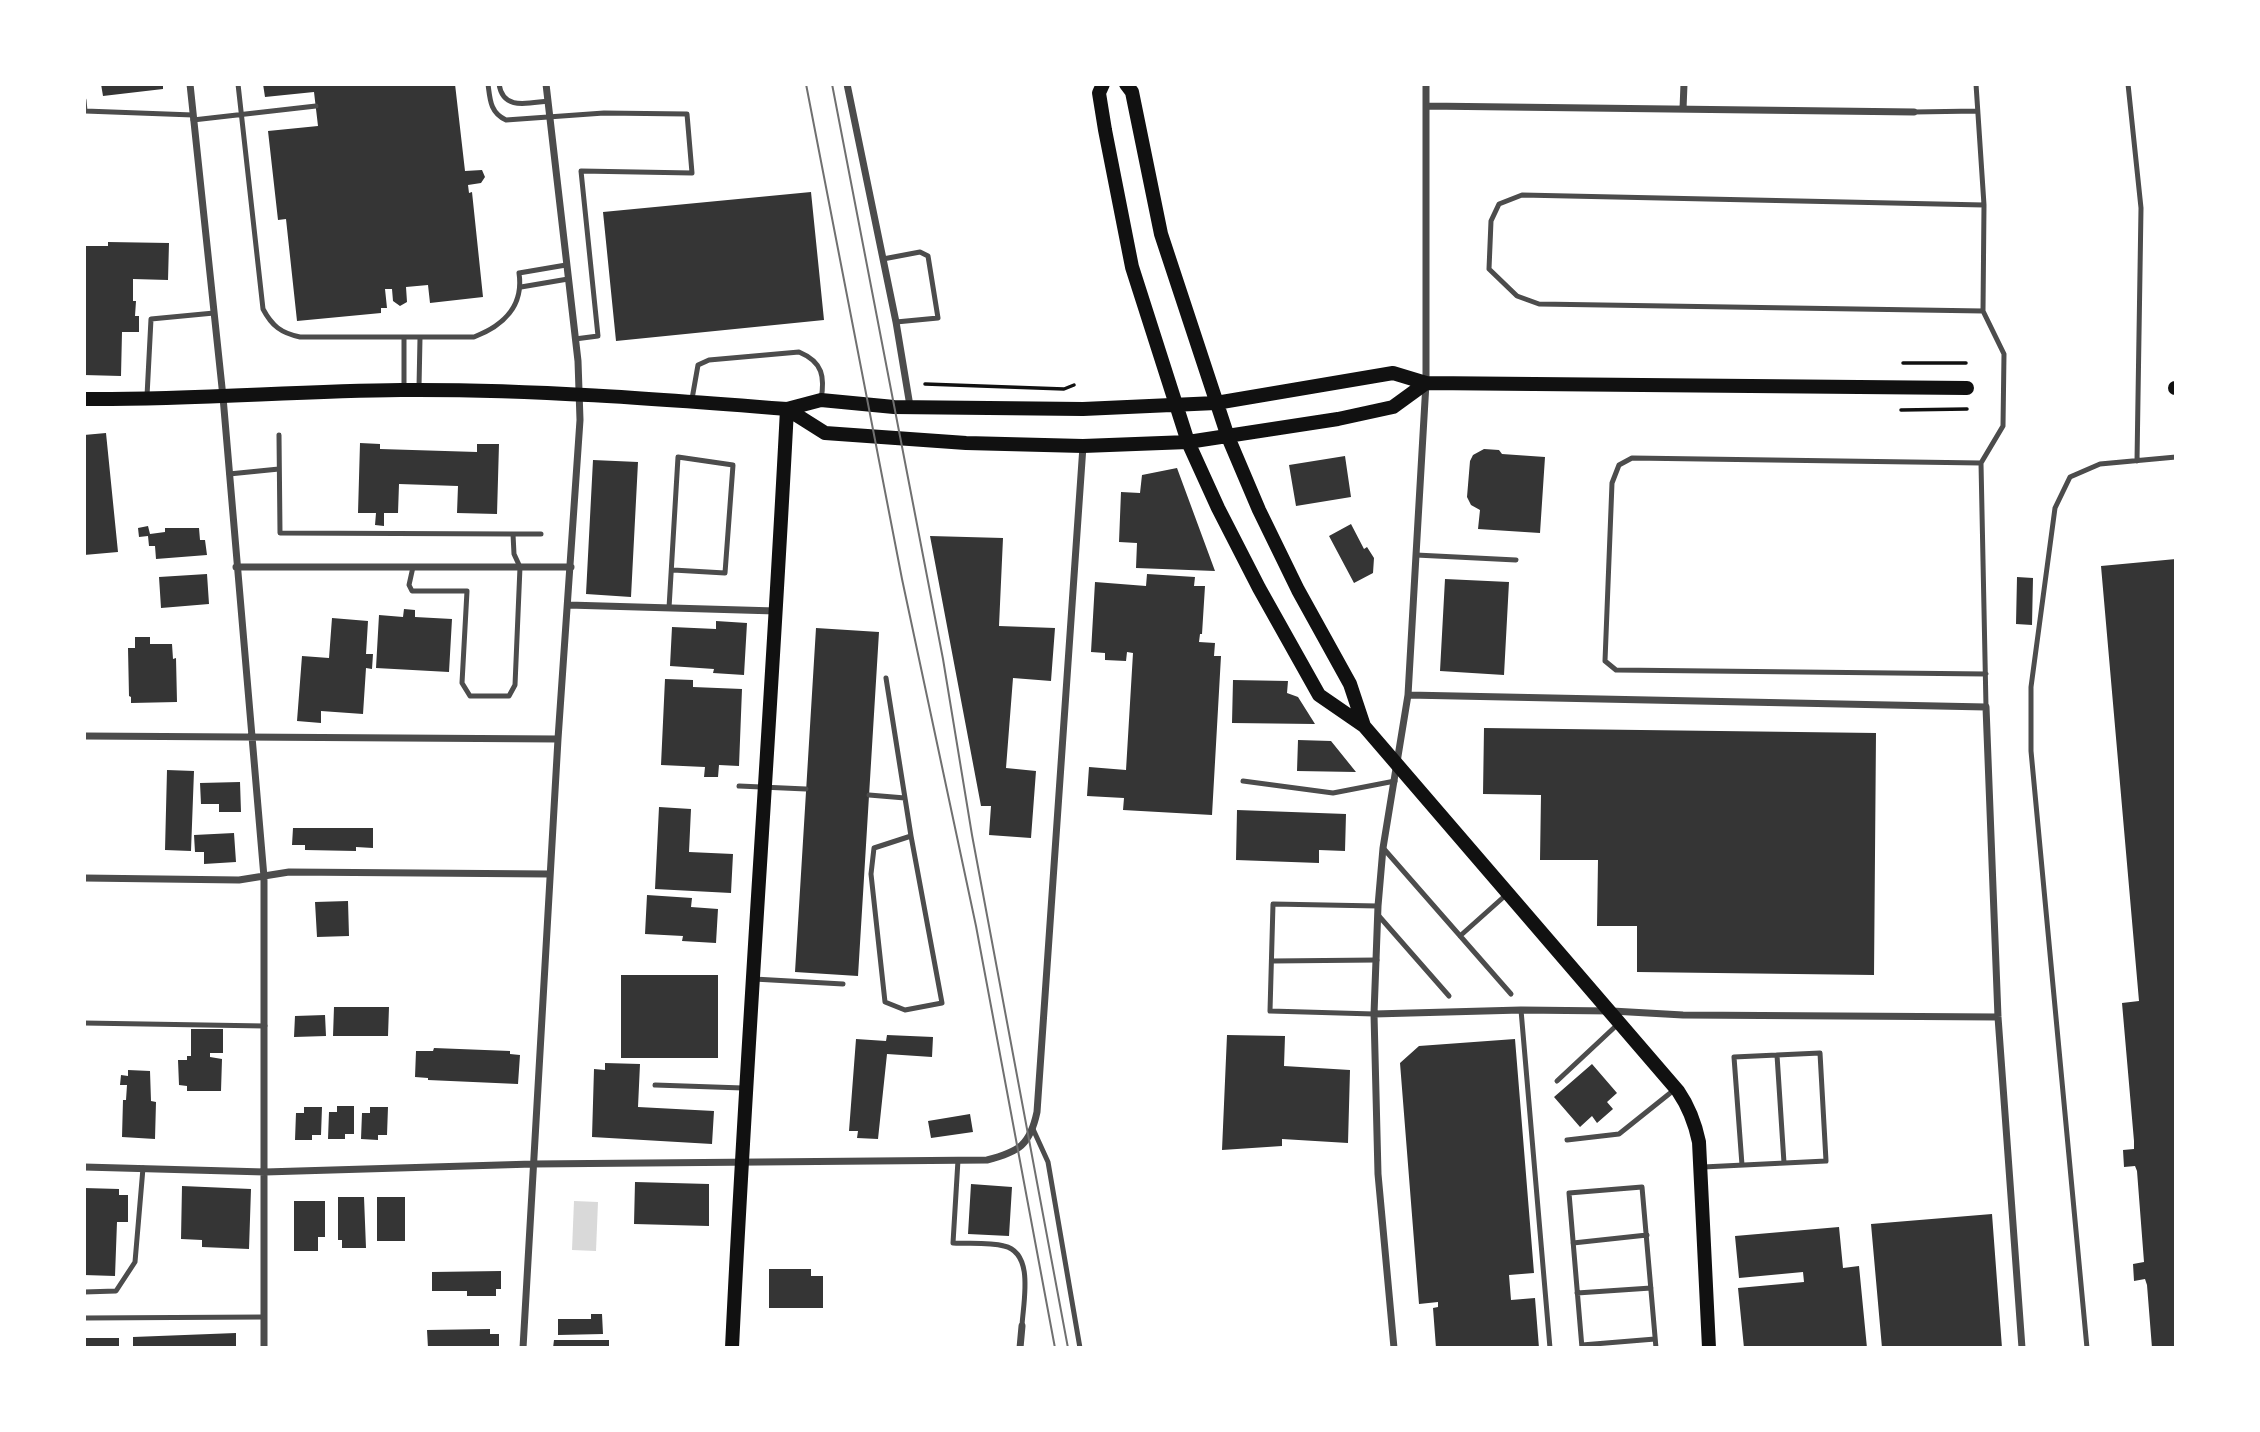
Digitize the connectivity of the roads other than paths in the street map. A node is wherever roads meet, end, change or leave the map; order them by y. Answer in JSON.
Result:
{"nodes":[{"id":1,"x":190,"y":84,"type":"edge"},
{"id":2,"x":238,"y":84,"type":"edge"},
{"id":3,"x":488,"y":84,"type":"edge"},
{"id":4,"x":499,"y":84,"type":"edge"},
{"id":5,"x":546,"y":84,"type":"edge"},
{"id":6,"x":847,"y":84,"type":"edge"},
{"id":7,"x":1103,"y":84,"type":"edge"},
{"id":8,"x":1126,"y":84,"type":"edge"},
{"id":9,"x":1426,"y":84,"type":"edge"},
{"id":10,"x":1684,"y":84,"type":"edge"},
{"id":11,"x":1976,"y":84,"type":"edge"},
{"id":12,"x":2127,"y":84,"type":"edge"},
{"id":13,"x":84,"y":100,"type":"edge"},
{"id":14,"x":548,"y":101,"type":"junction"},
{"id":15,"x":316,"y":106,"type":"dead end"},
{"id":16,"x":1426,"y":106,"type":"junction"},
{"id":17,"x":1683,"y":109,"type":"junction"},
{"id":18,"x":1977,"y":111,"type":"junction"},
{"id":19,"x":1914,"y":112,"type":"joint"},
{"id":20,"x":241,"y":115,"type":"junction"},
{"id":21,"x":550,"y":117,"type":"junction"},
{"id":22,"x":193,"y":118,"type":"junction"},
{"id":23,"x":1984,"y":205,"type":"junction"},
{"id":24,"x":883,"y":259,"type":"junction"},
{"id":25,"x":566,"y":265,"type":"junction"},
{"id":26,"x":568,"y":279,"type":"junction"},
{"id":27,"x":521,"y":287,"type":"junction"},
{"id":28,"x":1983,"y":311,"type":"junction"},
{"id":29,"x":214,"y":313,"type":"junction"},
{"id":30,"x":896,"y":322,"type":"junction"},
{"id":31,"x":404,"y":337,"type":"junction"},
{"id":32,"x":420,"y":338,"type":"junction"},
{"id":33,"x":575,"y":339,"type":"junction"},
{"id":34,"x":1426,"y":383,"type":"junction"},
{"id":35,"x":1967,"y":388,"type":"dead end"},
{"id":36,"x":404,"y":390,"type":"junction"},
{"id":37,"x":419,"y":390,"type":"junction"},
{"id":38,"x":580,"y":394,"type":"junction"},
{"id":39,"x":223,"y":397,"type":"junction"},
{"id":40,"x":84,"y":399,"type":"edge"},
{"id":41,"x":147,"y":400,"type":"junction"},
{"id":42,"x":821,"y":400,"type":"junction"},
{"id":43,"x":692,"y":402,"type":"junction"},
{"id":44,"x":1216,"y":403,"type":"junction"},
{"id":45,"x":1176,"y":405,"type":"junction"},
{"id":46,"x":910,"y":407,"type":"junction"},
{"id":47,"x":787,"y":409,"type":"junction"},
{"id":48,"x":279,"y":435,"type":"dead end"},
{"id":49,"x":1228,"y":437,"type":"junction"},
{"id":50,"x":1188,"y":442,"type":"junction"},
{"id":51,"x":1083,"y":446,"type":"junction"},
{"id":52,"x":2176,"y":457,"type":"edge"},
{"id":53,"x":2137,"y":461,"type":"junction"},
{"id":54,"x":1981,"y":463,"type":"junction"},
{"id":55,"x":279,"y":469,"type":"junction"},
{"id":56,"x":229,"y":474,"type":"junction"},
{"id":57,"x":513,"y":534,"type":"junction"},
{"id":58,"x":541,"y":534,"type":"dead end"},
{"id":59,"x":1416,"y":555,"type":"junction"},
{"id":60,"x":1516,"y":560,"type":"dead end"},
{"id":61,"x":236,"y":567,"type":"junction"},
{"id":62,"x":413,"y":567,"type":"junction"},
{"id":63,"x":520,"y":567,"type":"junction"},
{"id":64,"x":571,"y":567,"type":"junction"},
{"id":65,"x":673,"y":570,"type":"junction"},
{"id":66,"x":568,"y":605,"type":"junction"},
{"id":67,"x":669,"y":608,"type":"junction"},
{"id":68,"x":777,"y":611,"type":"junction"},
{"id":69,"x":1986,"y":674,"type":"junction"},
{"id":70,"x":886,"y":678,"type":"dead end"},
{"id":71,"x":1408,"y":695,"type":"junction"},
{"id":72,"x":1986,"y":707,"type":"junction"},
{"id":73,"x":1364,"y":726,"type":"junction"},
{"id":74,"x":84,"y":736,"type":"edge"},
{"id":75,"x":253,"y":738,"type":"junction"},
{"id":76,"x":558,"y":739,"type":"junction"},
{"id":77,"x":1396,"y":774,"type":"junction"},
{"id":78,"x":1243,"y":781,"type":"dead end"},
{"id":79,"x":739,"y":786,"type":"dead end"},
{"id":80,"x":765,"y":787,"type":"junction"},
{"id":81,"x":806,"y":789,"type":"dead end"},
{"id":82,"x":869,"y":795,"type":"dead end"},
{"id":83,"x":905,"y":798,"type":"junction"},
{"id":84,"x":911,"y":836,"type":"junction"},
{"id":85,"x":1383,"y":848,"type":"junction"},
{"id":86,"x":550,"y":874,"type":"junction"},
{"id":87,"x":264,"y":877,"type":"junction"},
{"id":88,"x":84,"y":878,"type":"edge"},
{"id":89,"x":1508,"y":893,"type":"junction"},
{"id":90,"x":1378,"y":906,"type":"junction"},
{"id":91,"x":1378,"y":915,"type":"junction"},
{"id":92,"x":1460,"y":936,"type":"junction"},
{"id":93,"x":1377,"y":960,"type":"junction"},
{"id":94,"x":1272,"y":961,"type":"junction"},
{"id":95,"x":754,"y":979,"type":"junction"},
{"id":96,"x":843,"y":984,"type":"dead end"},
{"id":97,"x":1511,"y":994,"type":"dead end"},
{"id":98,"x":1448,"y":996,"type":"dead end"},
{"id":99,"x":1521,"y":1010,"type":"junction"},
{"id":100,"x":1374,"y":1014,"type":"junction"},
{"id":101,"x":1616,"y":1016,"type":"junction"},
{"id":102,"x":1998,"y":1017,"type":"junction"},
{"id":103,"x":84,"y":1023,"type":"edge"},
{"id":104,"x":265,"y":1026,"type":"junction"},
{"id":105,"x":1777,"y":1055,"type":"junction"},
{"id":106,"x":1557,"y":1081,"type":"dead end"},
{"id":107,"x":655,"y":1085,"type":"dead end"},
{"id":108,"x":746,"y":1088,"type":"junction"},
{"id":109,"x":1677,"y":1088,"type":"junction"},
{"id":110,"x":1033,"y":1129,"type":"junction"},
{"id":111,"x":1567,"y":1140,"type":"dead end"},
{"id":112,"x":958,"y":1160,"type":"junction"},
{"id":113,"x":741,"y":1162,"type":"junction"},
{"id":114,"x":1784,"y":1163,"type":"junction"},
{"id":115,"x":533,"y":1164,"type":"junction"},
{"id":116,"x":1742,"y":1165,"type":"junction"},
{"id":117,"x":84,"y":1167,"type":"edge"},
{"id":118,"x":1699,"y":1167,"type":"junction"},
{"id":119,"x":143,"y":1168,"type":"junction"},
{"id":120,"x":265,"y":1172,"type":"junction"},
{"id":121,"x":1647,"y":1235,"type":"junction"},
{"id":122,"x":1573,"y":1243,"type":"junction"},
{"id":123,"x":1651,"y":1288,"type":"junction"},
{"id":124,"x":84,"y":1292,"type":"edge"},
{"id":125,"x":1577,"y":1293,"type":"junction"},
{"id":126,"x":264,"y":1317,"type":"junction"},
{"id":127,"x":84,"y":1318,"type":"edge"},
{"id":128,"x":1022,"y":1326,"type":"joint"},
{"id":129,"x":1655,"y":1339,"type":"junction"},
{"id":130,"x":1582,"y":1346,"type":"edge"},
{"id":131,"x":264,"y":1348,"type":"edge"},
{"id":132,"x":523,"y":1348,"type":"edge"},
{"id":133,"x":732,"y":1348,"type":"edge"},
{"id":134,"x":1020,"y":1348,"type":"edge"},
{"id":135,"x":1080,"y":1348,"type":"edge"},
{"id":136,"x":1394,"y":1348,"type":"edge"},
{"id":137,"x":1550,"y":1348,"type":"edge"},
{"id":138,"x":1656,"y":1348,"type":"edge"},
{"id":139,"x":1709,"y":1348,"type":"edge"},
{"id":140,"x":2022,"y":1348,"type":"edge"},
{"id":141,"x":2087,"y":1348,"type":"edge"}],
"edges":[{"from":1,"to":22,"type":"street"},
{"from":2,"to":20,"type":"lane"},
{"from":3,"to":21,"type":"lane"},
{"from":4,"to":14,"type":"lane"},
{"from":5,"to":14,"type":"street"},
{"from":6,"to":24,"type":"street"},
{"from":7,"to":45,"type":"main road"},
{"from":8,"to":44,"type":"main road"},
{"from":9,"to":16,"type":"street"},
{"from":10,"to":17,"type":"street"},
{"from":11,"to":18,"type":"lane"},
{"from":12,"to":53,"type":"lane"},
{"from":13,"to":22,"type":"lane"},
{"from":14,"to":21,"type":"street"},
{"from":15,"to":20,"type":"lane"},
{"from":16,"to":17,"type":"street"},
{"from":16,"to":34,"type":"street"},
{"from":17,"to":19,"type":"street"},
{"from":18,"to":19,"type":"lane"},
{"from":18,"to":23,"type":"lane"},
{"from":20,"to":22,"type":"lane"},
{"from":20,"to":31,"type":"lane"},
{"from":21,"to":25,"type":"street"},
{"from":21,"to":33,"type":"lane"},
{"from":22,"to":29,"type":"street"},
{"from":23,"to":28,"type":"lane"},
{"from":23,"to":28,"type":"lane"},
{"from":24,"to":30,"type":"street"},
{"from":24,"to":30,"type":"lane"},
{"from":25,"to":26,"type":"street"},
{"from":25,"to":27,"type":"lane"},
{"from":26,"to":27,"type":"lane"},
{"from":26,"to":33,"type":"street"},
{"from":27,"to":32,"type":"lane"},
{"from":28,"to":54,"type":"lane"},
{"from":29,"to":39,"type":"street"},
{"from":29,"to":41,"type":"lane"},
{"from":30,"to":46,"type":"street"},
{"from":31,"to":32,"type":"lane"},
{"from":31,"to":36,"type":"lane"},
{"from":32,"to":37,"type":"lane"},
{"from":33,"to":38,"type":"street"},
{"from":34,"to":35,"type":"main road"},
{"from":34,"to":44,"type":"main road"},
{"from":34,"to":49,"type":"main road"},
{"from":34,"to":59,"type":"street"},
{"from":36,"to":37,"type":"main road"},
{"from":36,"to":39,"type":"main road"},
{"from":37,"to":38,"type":"main road"},
{"from":38,"to":43,"type":"main road"},
{"from":38,"to":64,"type":"street"},
{"from":39,"to":41,"type":"main road"},
{"from":39,"to":56,"type":"street"},
{"from":40,"to":41,"type":"main road"},
{"from":42,"to":43,"type":"lane"},
{"from":42,"to":46,"type":"main road"},
{"from":42,"to":47,"type":"main road"},
{"from":43,"to":47,"type":"main road"},
{"from":44,"to":45,"type":"main road"},
{"from":44,"to":49,"type":"main road"},
{"from":45,"to":46,"type":"main road"},
{"from":45,"to":50,"type":"main road"},
{"from":47,"to":51,"type":"main road"},
{"from":47,"to":68,"type":"main road"},
{"from":48,"to":55,"type":"lane"},
{"from":49,"to":50,"type":"main road"},
{"from":49,"to":73,"type":"main road"},
{"from":50,"to":51,"type":"main road"},
{"from":50,"to":73,"type":"main road"},
{"from":51,"to":110,"type":"street"},
{"from":52,"to":53,"type":"lane"},
{"from":53,"to":141,"type":"lane"},
{"from":54,"to":69,"type":"lane"},
{"from":54,"to":69,"type":"lane"},
{"from":55,"to":56,"type":"lane"},
{"from":55,"to":57,"type":"lane"},
{"from":56,"to":61,"type":"street"},
{"from":57,"to":58,"type":"lane"},
{"from":57,"to":63,"type":"lane"},
{"from":59,"to":60,"type":"lane"},
{"from":59,"to":71,"type":"street"},
{"from":61,"to":62,"type":"street"},
{"from":61,"to":75,"type":"street"},
{"from":62,"to":63,"type":"street"},
{"from":62,"to":63,"type":"lane"},
{"from":63,"to":64,"type":"street"},
{"from":64,"to":66,"type":"street"},
{"from":65,"to":65,"type":"lane"},
{"from":65,"to":67,"type":"lane"},
{"from":66,"to":67,"type":"street"},
{"from":66,"to":76,"type":"street"},
{"from":67,"to":68,"type":"street"},
{"from":68,"to":80,"type":"main road"},
{"from":69,"to":72,"type":"lane"},
{"from":70,"to":83,"type":"lane"},
{"from":71,"to":72,"type":"street"},
{"from":71,"to":77,"type":"street"},
{"from":72,"to":102,"type":"street"},
{"from":73,"to":77,"type":"main road"},
{"from":74,"to":75,"type":"street"},
{"from":75,"to":76,"type":"street"},
{"from":75,"to":87,"type":"street"},
{"from":76,"to":86,"type":"street"},
{"from":77,"to":78,"type":"lane"},
{"from":77,"to":85,"type":"street"},
{"from":77,"to":89,"type":"main road"},
{"from":79,"to":80,"type":"lane"},
{"from":80,"to":81,"type":"lane"},
{"from":80,"to":95,"type":"main road"},
{"from":82,"to":83,"type":"lane"},
{"from":83,"to":84,"type":"lane"},
{"from":84,"to":84,"type":"lane"},
{"from":85,"to":90,"type":"street"},
{"from":85,"to":92,"type":"lane"},
{"from":86,"to":87,"type":"street"},
{"from":86,"to":115,"type":"street"},
{"from":87,"to":88,"type":"street"},
{"from":87,"to":104,"type":"street"},
{"from":89,"to":92,"type":"lane"},
{"from":89,"to":101,"type":"main road"},
{"from":90,"to":91,"type":"street"},
{"from":90,"to":94,"type":"lane"},
{"from":91,"to":93,"type":"street"},
{"from":91,"to":98,"type":"lane"},
{"from":92,"to":97,"type":"lane"},
{"from":93,"to":94,"type":"lane"},
{"from":93,"to":100,"type":"street"},
{"from":94,"to":100,"type":"lane"},
{"from":95,"to":96,"type":"lane"},
{"from":95,"to":108,"type":"main road"},
{"from":99,"to":100,"type":"street"},
{"from":99,"to":101,"type":"street"},
{"from":99,"to":137,"type":"lane"},
{"from":100,"to":136,"type":"street"},
{"from":101,"to":102,"type":"street"},
{"from":101,"to":106,"type":"lane"},
{"from":101,"to":109,"type":"main road"},
{"from":102,"to":140,"type":"street"},
{"from":103,"to":104,"type":"lane"},
{"from":104,"to":120,"type":"street"},
{"from":105,"to":114,"type":"lane"},
{"from":105,"to":114,"type":"lane"},
{"from":105,"to":116,"type":"lane"},
{"from":107,"to":108,"type":"lane"},
{"from":108,"to":113,"type":"main road"},
{"from":109,"to":111,"type":"lane"},
{"from":109,"to":118,"type":"main road"},
{"from":110,"to":112,"type":"street"},
{"from":110,"to":135,"type":"lane"},
{"from":112,"to":113,"type":"street"},
{"from":112,"to":128,"type":"lane"},
{"from":113,"to":115,"type":"street"},
{"from":113,"to":133,"type":"main road"},
{"from":114,"to":116,"type":"lane"},
{"from":115,"to":120,"type":"street"},
{"from":115,"to":132,"type":"street"},
{"from":116,"to":118,"type":"lane"},
{"from":117,"to":119,"type":"street"},
{"from":118,"to":139,"type":"main road"},
{"from":119,"to":120,"type":"street"},
{"from":119,"to":124,"type":"lane"},
{"from":120,"to":126,"type":"street"},
{"from":121,"to":122,"type":"lane"},
{"from":121,"to":122,"type":"lane"},
{"from":121,"to":123,"type":"lane"},
{"from":122,"to":125,"type":"lane"},
{"from":123,"to":125,"type":"lane"},
{"from":123,"to":129,"type":"lane"},
{"from":125,"to":130,"type":"lane"},
{"from":126,"to":127,"type":"lane"},
{"from":126,"to":131,"type":"street"},
{"from":128,"to":134,"type":"street"},
{"from":129,"to":130,"type":"lane"},
{"from":129,"to":138,"type":"lane"}]}
